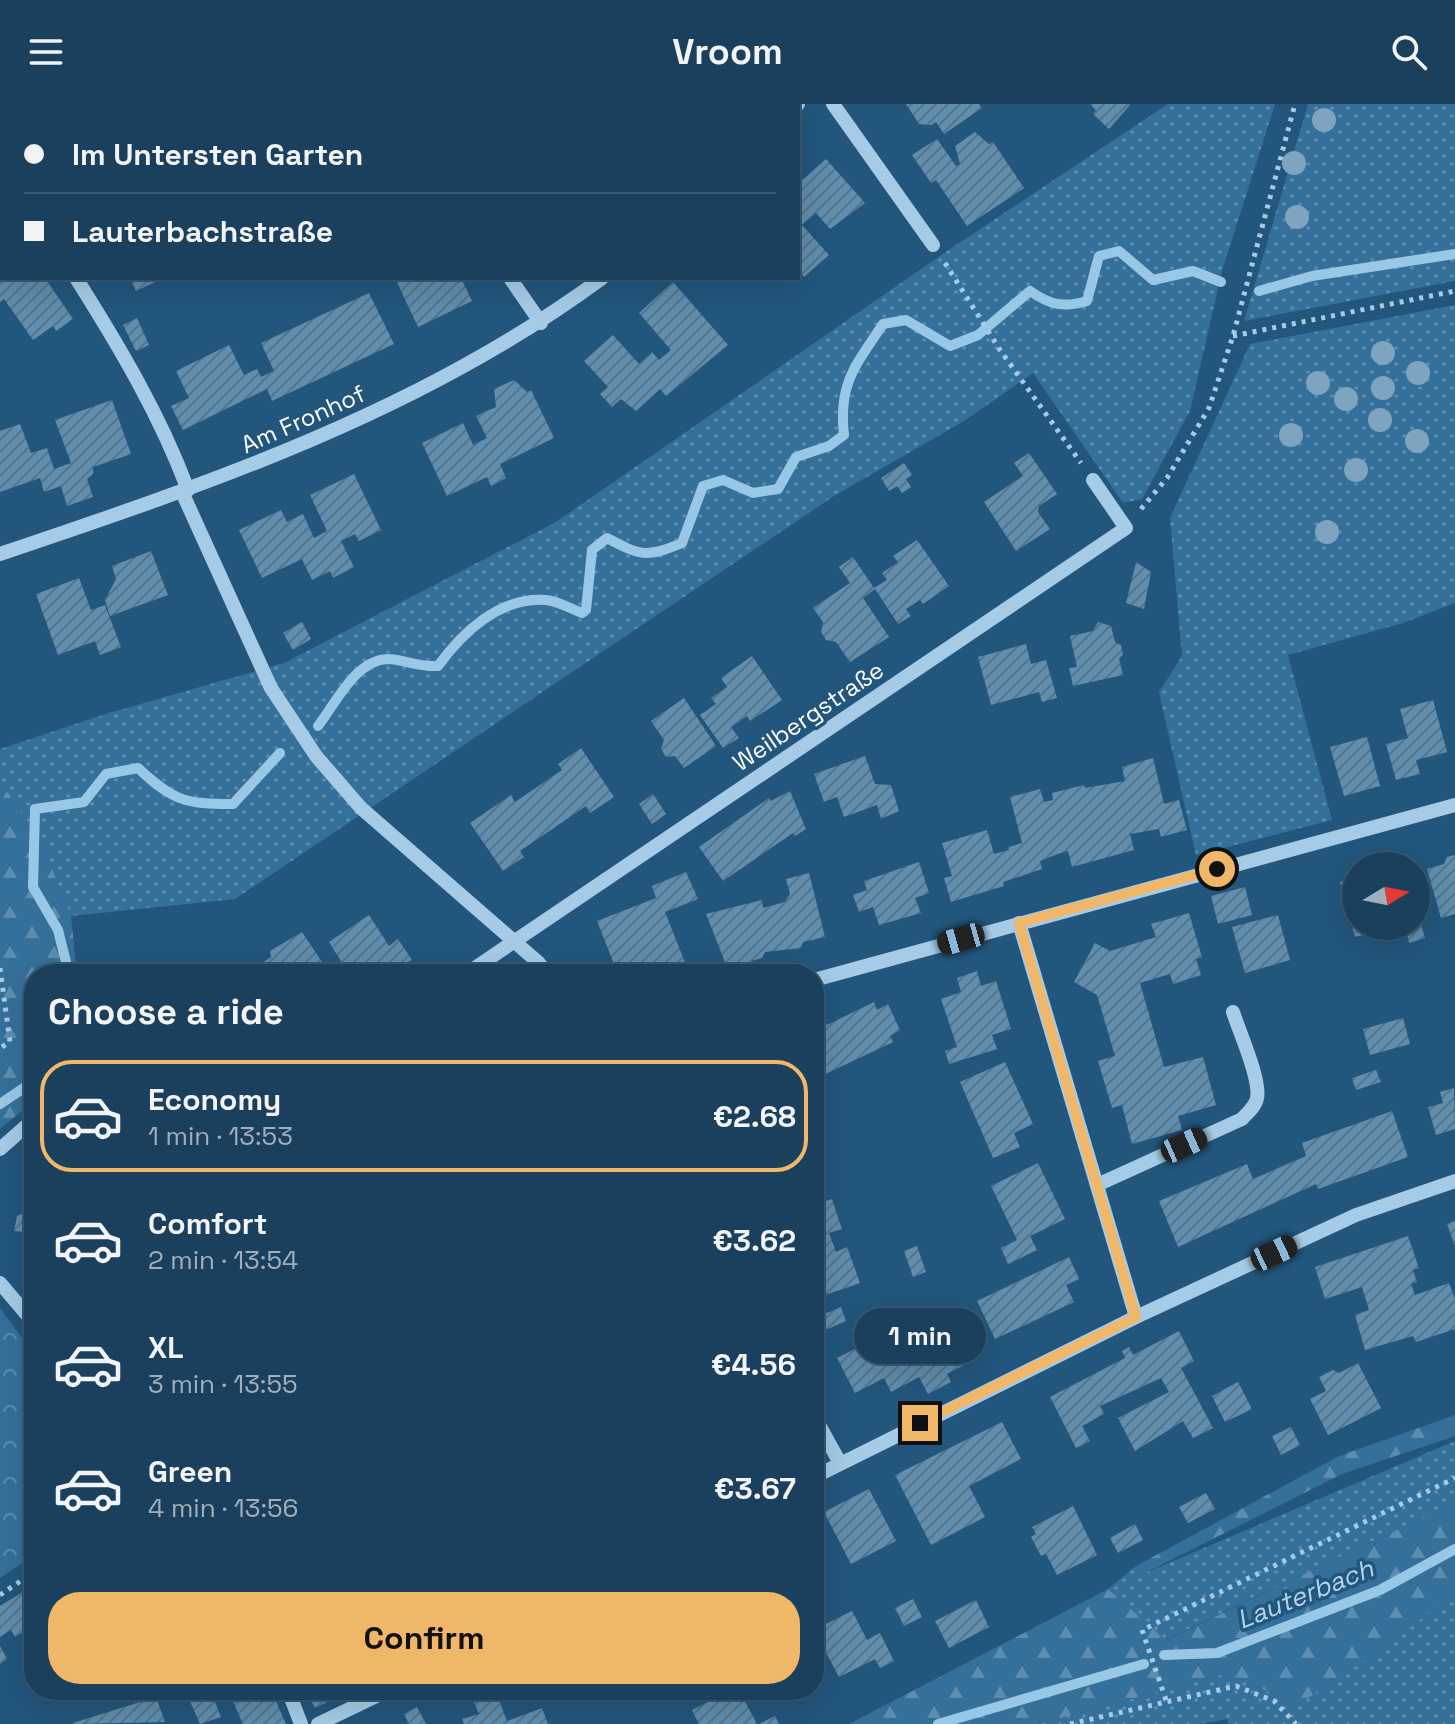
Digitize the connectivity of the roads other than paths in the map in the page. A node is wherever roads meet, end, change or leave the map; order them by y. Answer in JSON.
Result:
{"nodes":[{"id":1,"x":833,"y":104,"type":"edge"},
{"id":2,"x":933,"y":245,"type":"road end"},
{"id":3,"x":77,"y":280,"type":"edge"},
{"id":4,"x":511,"y":280,"type":"edge"},
{"id":5,"x":599,"y":280,"type":"edge"},
{"id":6,"x":541,"y":323,"type":"junction"},
{"id":7,"x":1093,"y":480,"type":"road end"},
{"id":8,"x":185,"y":491,"type":"junction"},
{"id":9,"x":0,"y":554,"type":"edge"},
{"id":10,"x":1455,"y":805,"type":"edge"},
{"id":11,"x":1019,"y":923,"type":"junction"},
{"id":12,"x":512,"y":943,"type":"junction"},
{"id":13,"x":481,"y":964,"type":"edge"},
{"id":14,"x":540,"y":964,"type":"edge"},
{"id":15,"x":824,"y":977,"type":"edge"},
{"id":16,"x":1233,"y":1012,"type":"dead end"},
{"id":17,"x":24,"y":1128,"type":"edge"},
{"id":18,"x":0,"y":1149,"type":"edge"},
{"id":19,"x":1455,"y":1181,"type":"edge"},
{"id":20,"x":1097,"y":1185,"type":"junction"},
{"id":21,"x":0,"y":1283,"type":"edge"},
{"id":22,"x":24,"y":1311,"type":"edge"},
{"id":23,"x":1136,"y":1317,"type":"junction"},
{"id":24,"x":824,"y":1434,"type":"edge"},
{"id":25,"x":840,"y":1463,"type":"junction"},
{"id":26,"x":824,"y":1472,"type":"edge"},
{"id":27,"x":292,"y":1700,"type":"edge"},
{"id":28,"x":368,"y":1700,"type":"edge"},
{"id":29,"x":301,"y":1724,"type":"edge"},
{"id":30,"x":318,"y":1724,"type":"edge"}],
"edges":[{"from":1,"to":2,"type":"street"},
{"from":3,"to":8,"type":"street"},
{"from":4,"to":6,"type":"street"},
{"from":5,"to":6,"type":"street","name":"Am Fronhof"},
{"from":6,"to":8,"type":"street","name":"Am Fronhof"},
{"from":7,"to":12,"type":"street","name":"Weilbergstraße"},
{"from":8,"to":9,"type":"street","name":"Am Fronhof"},
{"from":8,"to":12,"type":"street"},
{"from":10,"to":11,"type":"street"},
{"from":11,"to":15,"type":"street"},
{"from":11,"to":20,"type":"street"},
{"from":12,"to":13,"type":"street","name":"Weilbergstraße"},
{"from":12,"to":14,"type":"street"},
{"from":16,"to":20,"type":"street"},
{"from":17,"to":18,"type":"street"},
{"from":19,"to":23,"type":"street"},
{"from":20,"to":23,"type":"street"},
{"from":21,"to":22,"type":"street"},
{"from":23,"to":25,"type":"street"},
{"from":24,"to":25,"type":"street"},
{"from":25,"to":26,"type":"street"},
{"from":27,"to":29,"type":"street"},
{"from":28,"to":30,"type":"street"}]}
